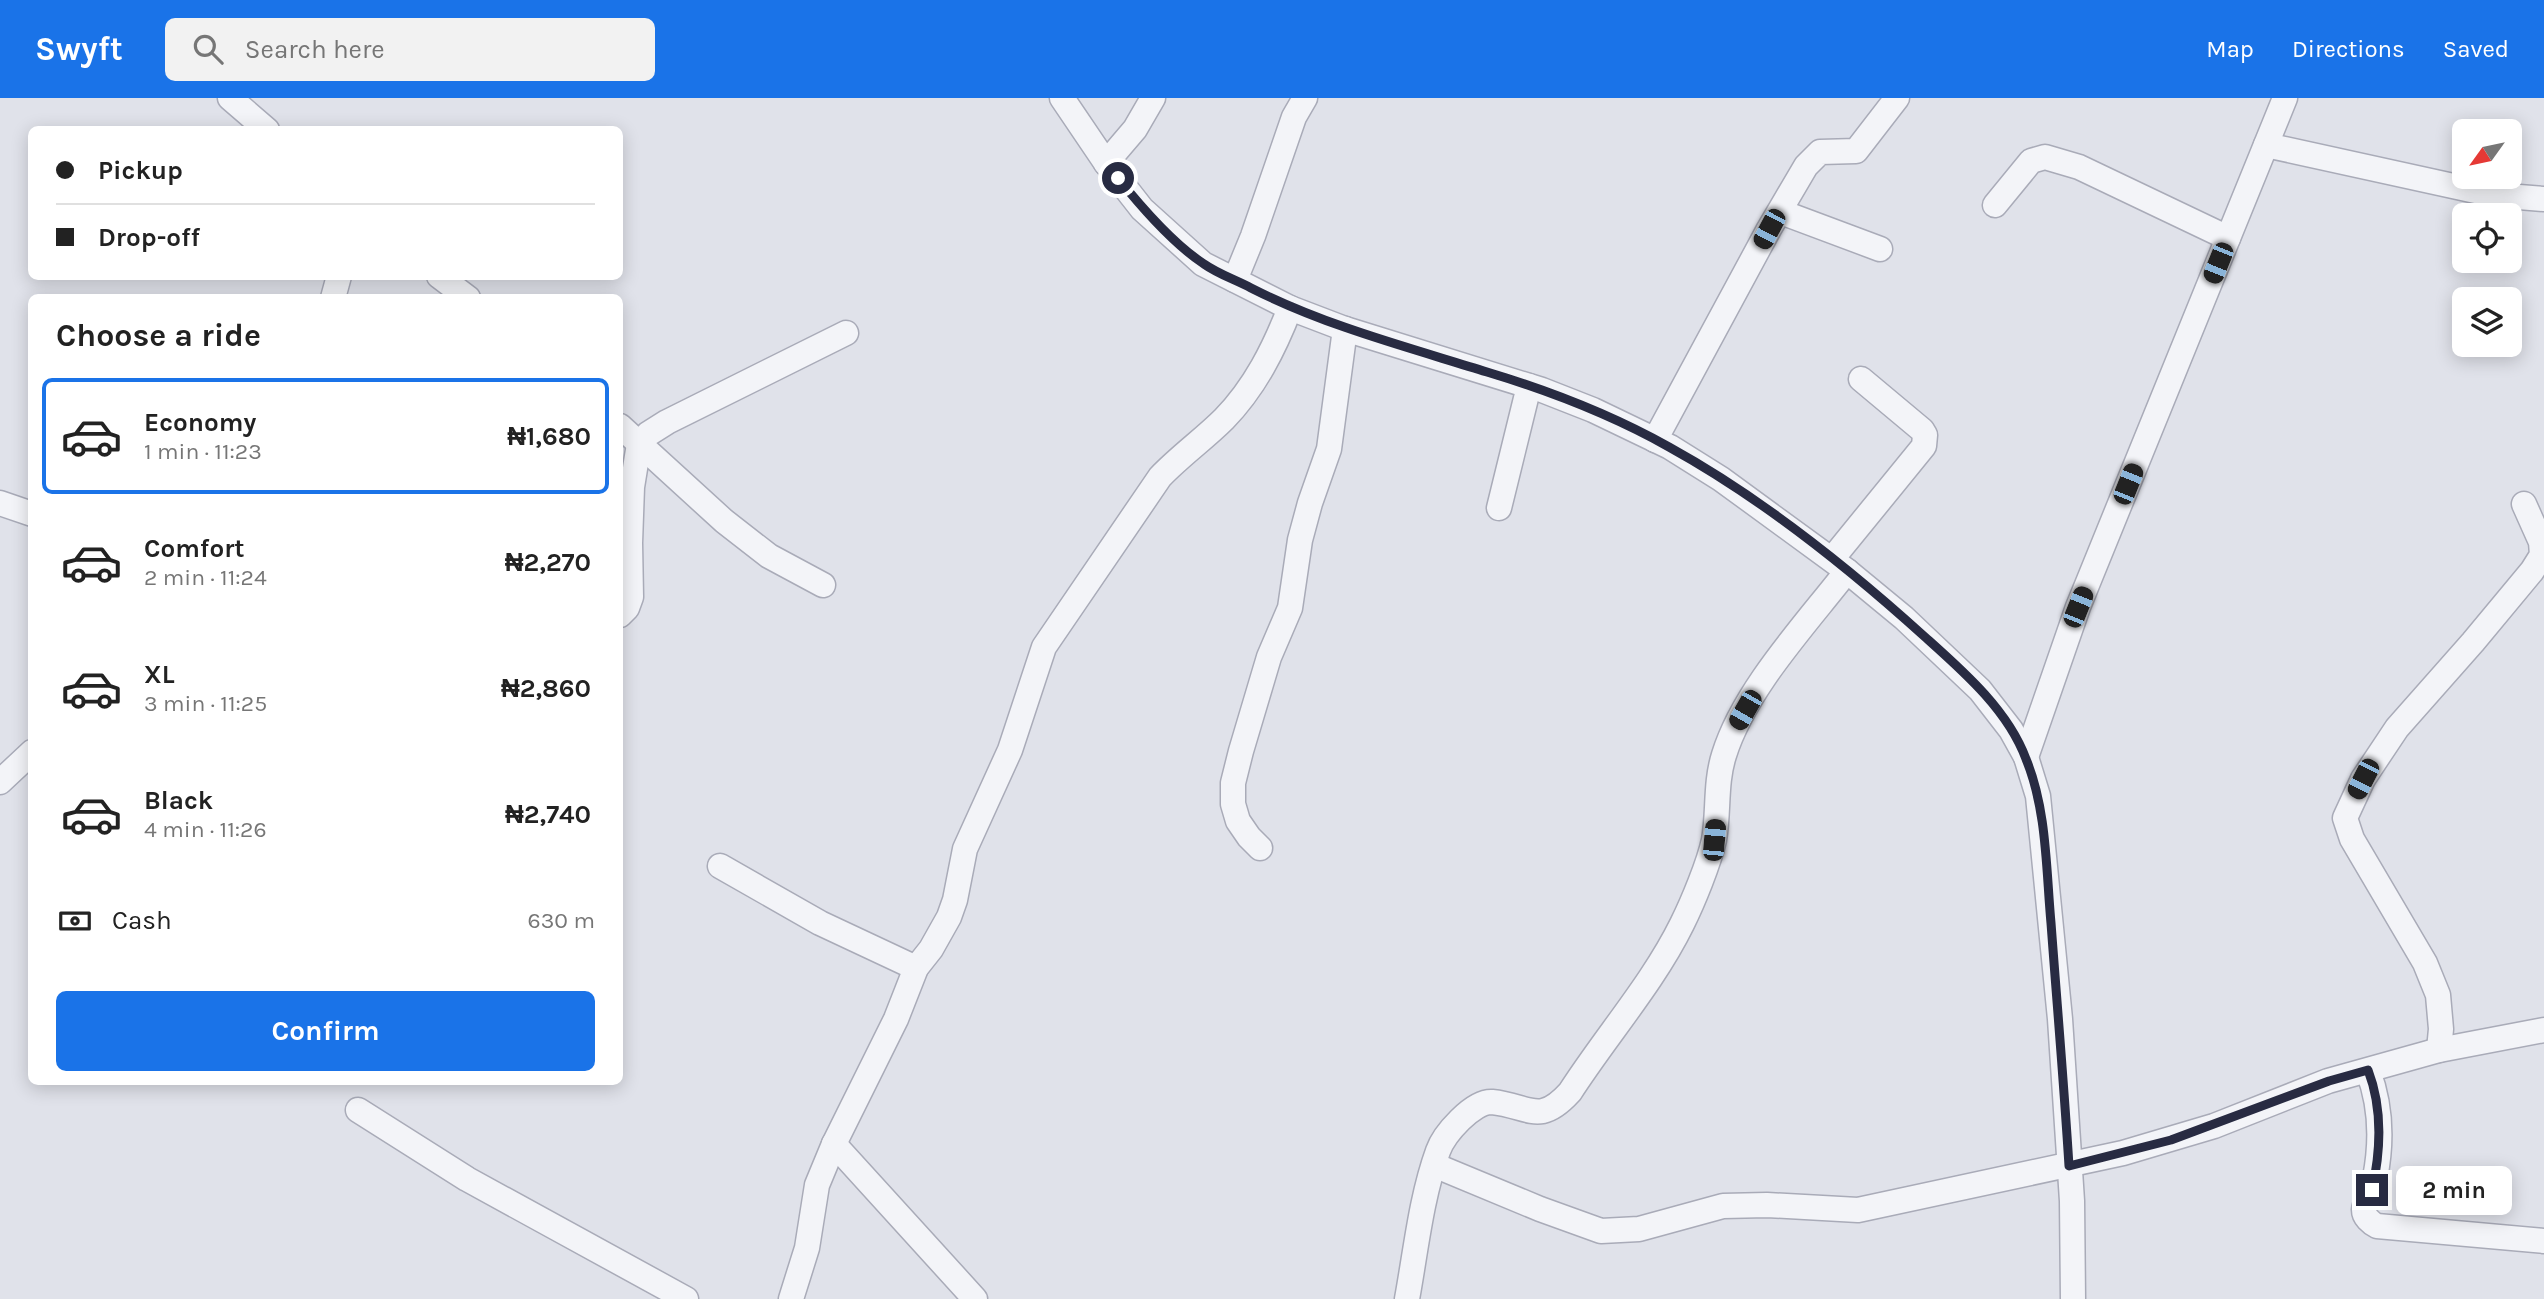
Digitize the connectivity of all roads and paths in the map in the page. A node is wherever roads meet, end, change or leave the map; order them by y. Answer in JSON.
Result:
{"nodes":[{"id":1,"x":230,"y":98,"type":"edge"},
{"id":2,"x":1062,"y":98,"type":"edge"},
{"id":3,"x":1153,"y":98,"type":"edge"},
{"id":4,"x":1305,"y":98,"type":"edge"},
{"id":5,"x":1897,"y":98,"type":"edge"},
{"id":6,"x":2286,"y":98,"type":"edge"},
{"id":7,"x":262,"y":126,"type":"edge"},
{"id":8,"x":2266,"y":145,"type":"junction"},
{"id":9,"x":1106,"y":163,"type":"junction"},
{"id":10,"x":2544,"y":199,"type":"edge"},
{"id":11,"x":1995,"y":205,"type":"dead end"},
{"id":12,"x":1781,"y":212,"type":"junction"},
{"id":13,"x":2228,"y":238,"type":"junction"},
{"id":14,"x":1880,"y":249,"type":"dead end"},
{"id":15,"x":444,"y":280,"type":"edge"},
{"id":16,"x":1235,"y":280,"type":"junction"},
{"id":17,"x":463,"y":294,"type":"edge"},
{"id":18,"x":1290,"y":307,"type":"junction"},
{"id":19,"x":1345,"y":329,"type":"junction"},
{"id":20,"x":846,"y":333,"type":"dead end"},
{"id":21,"x":1861,"y":379,"type":"dead end"},
{"id":22,"x":1529,"y":386,"type":"junction"},
{"id":23,"x":623,"y":429,"type":"edge"},
{"id":24,"x":1655,"y":439,"type":"junction"},
{"id":25,"x":639,"y":444,"type":"junction"},
{"id":26,"x":0,"y":503,"type":"edge"},
{"id":27,"x":2524,"y":504,"type":"dead end"},
{"id":28,"x":1499,"y":508,"type":"dead end"},
{"id":29,"x":28,"y":513,"type":"edge"},
{"id":30,"x":1840,"y":565,"type":"junction"},
{"id":31,"x":823,"y":584,"type":"dead end"},
{"id":32,"x":623,"y":612,"type":"edge"},
{"id":33,"x":28,"y":756,"type":"edge"},
{"id":34,"x":2026,"y":757,"type":"junction"},
{"id":35,"x":0,"y":782,"type":"edge"},
{"id":36,"x":1260,"y":848,"type":"dead end"},
{"id":37,"x":720,"y":866,"type":"dead end"},
{"id":38,"x":916,"y":968,"type":"junction"},
{"id":39,"x":2544,"y":1030,"type":"edge"},
{"id":40,"x":2439,"y":1050,"type":"junction"},
{"id":41,"x":2368,"y":1070,"type":"junction"},
{"id":42,"x":358,"y":1110,"type":"dead end"},
{"id":43,"x":834,"y":1144,"type":"junction"},
{"id":44,"x":1434,"y":1165,"type":"junction"},
{"id":45,"x":2069,"y":1166,"type":"junction"},
{"id":46,"x":2544,"y":1241,"type":"edge"},
{"id":47,"x":686,"y":1299,"type":"edge"},
{"id":48,"x":791,"y":1299,"type":"edge"},
{"id":49,"x":975,"y":1299,"type":"edge"},
{"id":50,"x":1407,"y":1299,"type":"edge"},
{"id":51,"x":2073,"y":1299,"type":"edge"}],
"edges":[{"from":1,"to":7,"type":"street"},
{"from":2,"to":9,"type":"street"},
{"from":3,"to":9,"type":"street"},
{"from":4,"to":16,"type":"street"},
{"from":5,"to":12,"type":"street"},
{"from":6,"to":8,"type":"street"},
{"from":8,"to":10,"type":"street"},
{"from":8,"to":13,"type":"street"},
{"from":9,"to":16,"type":"street"},
{"from":11,"to":13,"type":"street"},
{"from":12,"to":14,"type":"street"},
{"from":12,"to":24,"type":"street"},
{"from":13,"to":34,"type":"street"},
{"from":15,"to":17,"type":"street"},
{"from":16,"to":18,"type":"street"},
{"from":18,"to":19,"type":"street"},
{"from":18,"to":38,"type":"street"},
{"from":19,"to":22,"type":"street"},
{"from":19,"to":36,"type":"street"},
{"from":20,"to":25,"type":"street"},
{"from":21,"to":30,"type":"street"},
{"from":22,"to":24,"type":"street"},
{"from":22,"to":28,"type":"street"},
{"from":23,"to":25,"type":"street"},
{"from":24,"to":30,"type":"street"},
{"from":25,"to":31,"type":"street"},
{"from":25,"to":32,"type":"street"},
{"from":26,"to":29,"type":"street"},
{"from":27,"to":40,"type":"street"},
{"from":30,"to":34,"type":"street"},
{"from":30,"to":44,"type":"street"},
{"from":33,"to":35,"type":"street"},
{"from":34,"to":45,"type":"street"},
{"from":37,"to":38,"type":"street"},
{"from":38,"to":43,"type":"street"},
{"from":39,"to":40,"type":"street"},
{"from":40,"to":41,"type":"street"},
{"from":41,"to":45,"type":"street"},
{"from":41,"to":46,"type":"street"},
{"from":42,"to":47,"type":"street"},
{"from":43,"to":48,"type":"street"},
{"from":43,"to":49,"type":"street"},
{"from":44,"to":45,"type":"street"},
{"from":44,"to":50,"type":"street"},
{"from":45,"to":51,"type":"street"}]}
